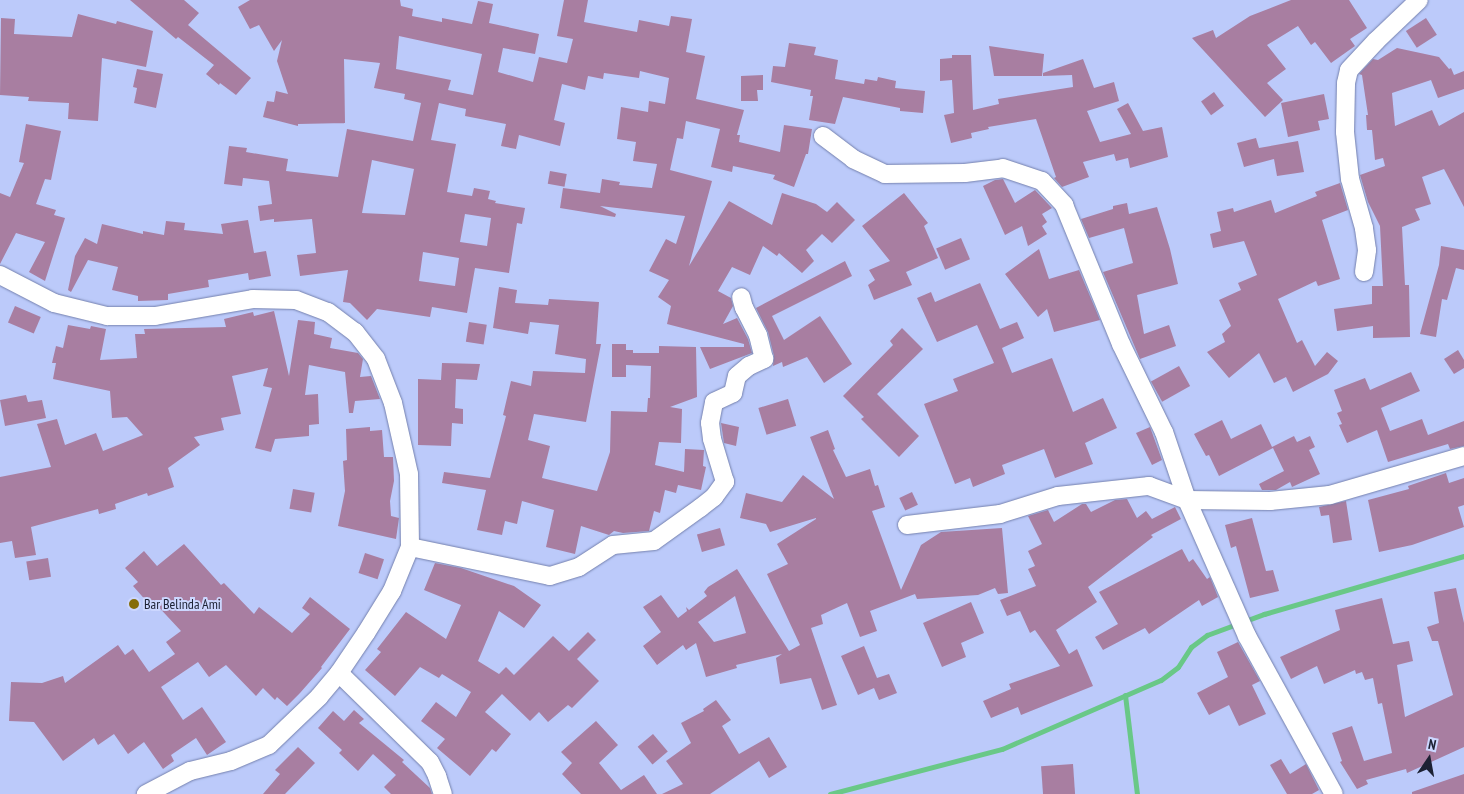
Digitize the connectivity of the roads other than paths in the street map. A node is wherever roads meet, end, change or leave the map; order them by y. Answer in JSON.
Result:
{"nodes":[{"id":1,"x":1419,"y":0,"type":"edge"},
{"id":2,"x":823,"y":136,"type":"dead end"},
{"id":3,"x":1364,"y":272,"type":"dead end"},
{"id":4,"x":0,"y":275,"type":"edge"},
{"id":5,"x":741,"y":297,"type":"dead end"},
{"id":6,"x":1464,"y":456,"type":"edge"},
{"id":7,"x":1187,"y":500,"type":"junction"},
{"id":8,"x":906,"y":525,"type":"dead end"},
{"id":9,"x":410,"y":547,"type":"junction"},
{"id":10,"x":339,"y":673,"type":"junction"},
{"id":11,"x":146,"y":794,"type":"edge"},
{"id":12,"x":443,"y":794,"type":"edge"},
{"id":13,"x":1334,"y":794,"type":"edge"}],
"edges":[{"from":1,"to":3,"type":"street"},
{"from":2,"to":7,"type":"street"},
{"from":4,"to":9,"type":"street"},
{"from":5,"to":9,"type":"street"},
{"from":6,"to":7,"type":"street"},
{"from":7,"to":8,"type":"street"},
{"from":7,"to":13,"type":"street"},
{"from":9,"to":10,"type":"street"},
{"from":10,"to":11,"type":"street"},
{"from":10,"to":12,"type":"street"}]}
